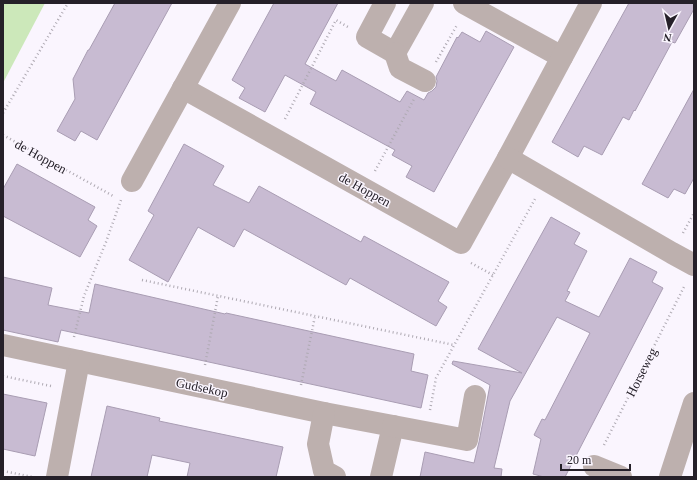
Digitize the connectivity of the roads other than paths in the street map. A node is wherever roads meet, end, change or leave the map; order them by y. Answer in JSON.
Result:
{"nodes":[{"id":1,"x":230,"y":3,"type":"edge"},
{"id":2,"x":385,"y":3,"type":"edge"},
{"id":3,"x":423,"y":3,"type":"edge"},
{"id":4,"x":464,"y":3,"type":"edge"},
{"id":5,"x":591,"y":3,"type":"edge"},
{"id":6,"x":395,"y":53,"type":"junction"},
{"id":7,"x":562,"y":57,"type":"junction"},
{"id":8,"x":425,"y":81,"type":"dead end"},
{"id":9,"x":183,"y":88,"type":"junction"},
{"id":10,"x":508,"y":158,"type":"junction"},
{"id":11,"x":132,"y":181,"type":"road end"},
{"id":12,"x":690,"y":273,"type":"edge"},
{"id":13,"x":3,"y":346,"type":"edge"},
{"id":14,"x":74,"y":360,"type":"junction"},
{"id":15,"x":475,"y":396,"type":"dead end"},
{"id":16,"x":693,"y":410,"type":"edge"},
{"id":17,"x":324,"y":413,"type":"junction"},
{"id":18,"x":393,"y":426,"type":"junction"},
{"id":19,"x":594,"y":466,"type":"road end"},
{"id":20,"x":57,"y":477,"type":"edge"},
{"id":21,"x":335,"y":477,"type":"edge"},
{"id":22,"x":381,"y":477,"type":"edge"},
{"id":23,"x":621,"y":477,"type":"edge"},
{"id":24,"x":670,"y":477,"type":"edge"}],
"edges":[{"from":1,"to":9,"type":"street"},
{"from":2,"to":6,"type":"street"},
{"from":3,"to":6,"type":"street"},
{"from":4,"to":7,"type":"street"},
{"from":5,"to":7,"type":"street","name":"de Hoppen"},
{"from":6,"to":8,"type":"street"},
{"from":7,"to":10,"type":"street","name":"de Hoppen"},
{"from":9,"to":10,"type":"street","name":"de Hoppen"},
{"from":9,"to":11,"type":"street"},
{"from":10,"to":12,"type":"street"},
{"from":13,"to":14,"type":"street","name":"Gudsekop"},
{"from":14,"to":17,"type":"street","name":"Gudsekop"},
{"from":14,"to":20,"type":"street"},
{"from":15,"to":18,"type":"street","name":"Gudsekop"},
{"from":16,"to":24,"type":"street"},
{"from":17,"to":18,"type":"street","name":"Gudsekop"},
{"from":17,"to":21,"type":"street"},
{"from":18,"to":22,"type":"street"},
{"from":19,"to":23,"type":"street"}]}
